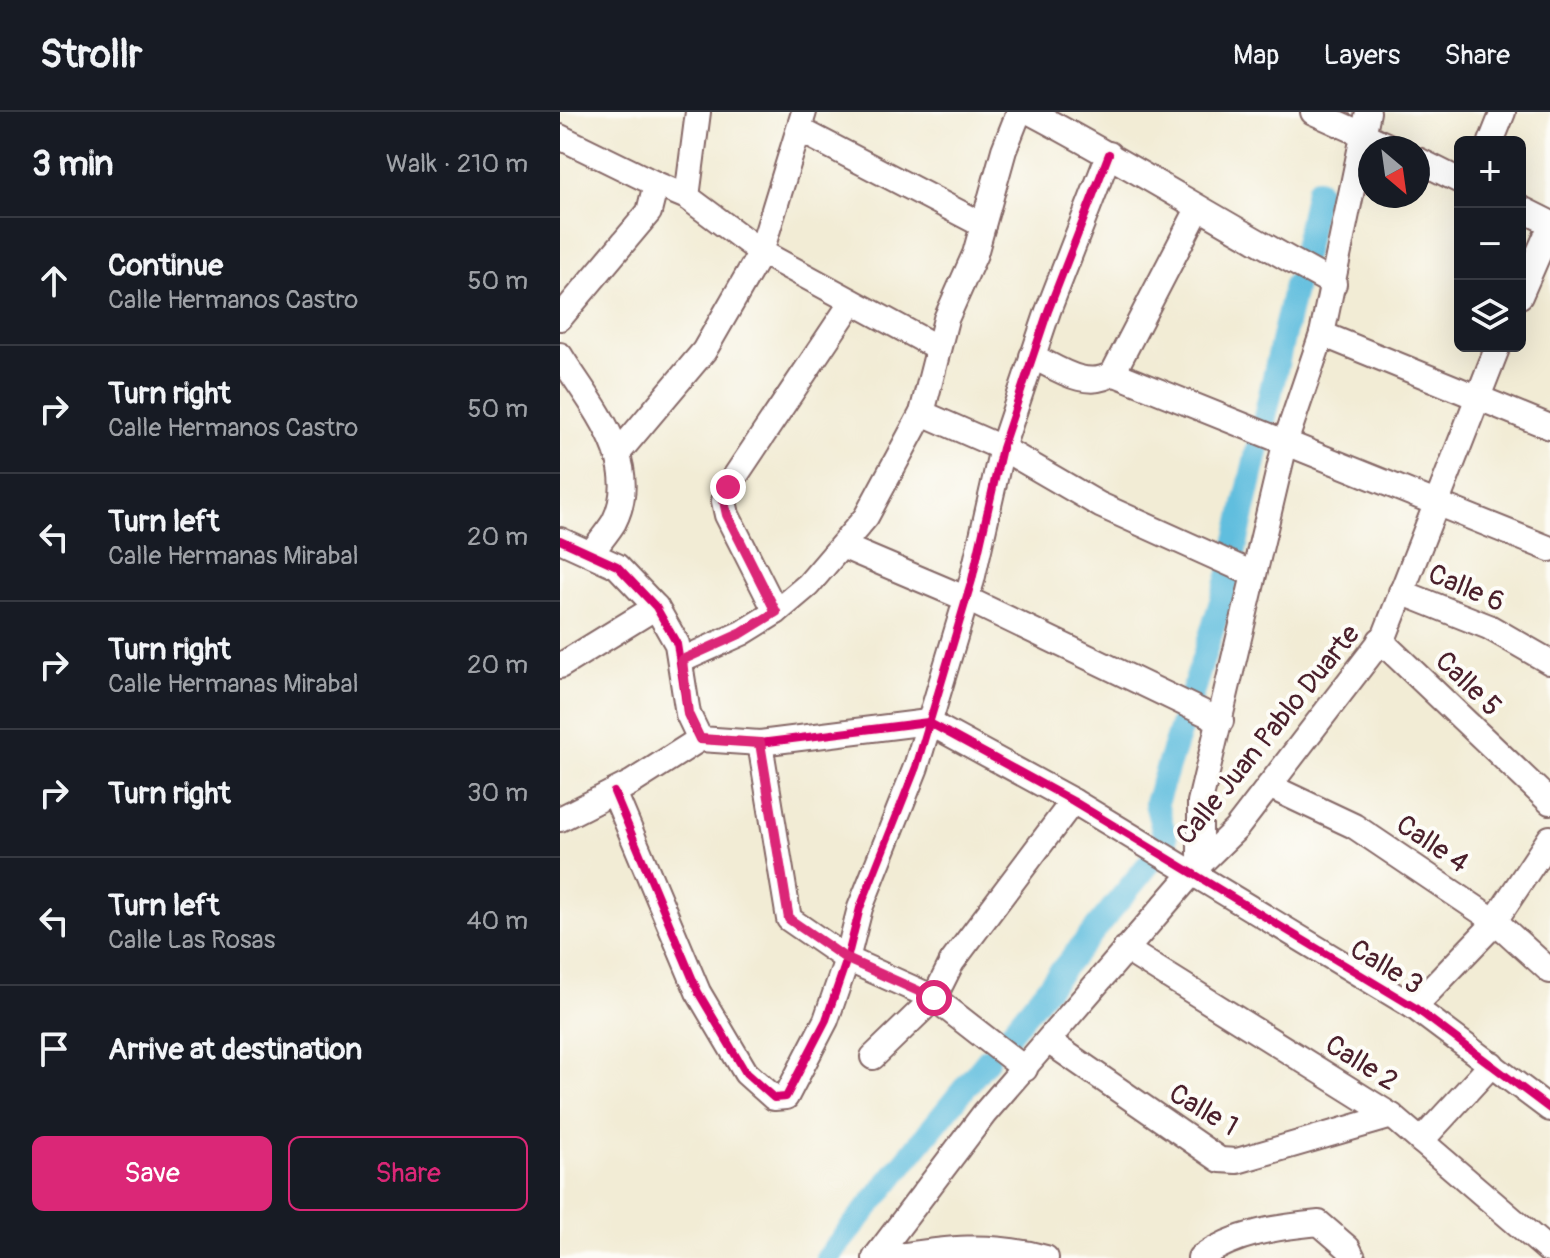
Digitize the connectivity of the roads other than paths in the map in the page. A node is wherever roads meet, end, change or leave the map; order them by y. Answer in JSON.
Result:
{"nodes":[{"id":1,"x":698,"y":112,"type":"edge"},
{"id":2,"x":1019,"y":112,"type":"edge"},
{"id":3,"x":1030,"y":112,"type":"edge"},
{"id":4,"x":1313,"y":112,"type":"edge"},
{"id":5,"x":1503,"y":112,"type":"edge"},
{"id":6,"x":802,"y":121,"type":"edge"},
{"id":7,"x":1366,"y":122,"type":"edge"},
{"id":8,"x":1381,"y":136,"type":"edge"},
{"id":9,"x":1493,"y":136,"type":"edge"},
{"id":10,"x":560,"y":137,"type":"edge"},
{"id":11,"x":1109,"y":154,"type":"junction"},
{"id":12,"x":1430,"y":166,"type":"edge"},
{"id":13,"x":1454,"y":178,"type":"edge"},
{"id":14,"x":656,"y":184,"type":"junction"},
{"id":15,"x":687,"y":197,"type":"junction"},
{"id":16,"x":1198,"y":209,"type":"junction"},
{"id":17,"x":1526,"y":211,"type":"edge"},
{"id":18,"x":983,"y":225,"type":"junction"},
{"id":19,"x":1550,"y":225,"type":"edge"},
{"id":20,"x":761,"y":252,"type":"junction"},
{"id":21,"x":1526,"y":282,"type":"edge"},
{"id":22,"x":1334,"y":284,"type":"junction"},
{"id":23,"x":852,"y":302,"type":"junction"},
{"id":24,"x":560,"y":318,"type":"edge"},
{"id":25,"x":1322,"y":334,"type":"junction"},
{"id":26,"x":938,"y":348,"type":"junction"},
{"id":27,"x":1495,"y":352,"type":"edge"},
{"id":28,"x":560,"y":355,"type":"edge"},
{"id":29,"x":1032,"y":356,"type":"junction"},
{"id":30,"x":1113,"y":373,"type":"junction"},
{"id":31,"x":1476,"y":397,"type":"junction"},
{"id":32,"x":922,"y":413,"type":"junction"},
{"id":33,"x":1550,"y":427,"type":"edge"},
{"id":34,"x":1286,"y":440,"type":"junction"},
{"id":35,"x":1002,"y":448,"type":"junction"},
{"id":36,"x":619,"y":452,"type":"junction"},
{"id":37,"x":1435,"y":505,"type":"junction"},
{"id":38,"x":560,"y":540,"type":"edge"},
{"id":39,"x":842,"y":546,"type":"junction"},
{"id":40,"x":1550,"y":549,"type":"edge"},
{"id":41,"x":592,"y":552,"type":"junction"},
{"id":42,"x":1253,"y":574,"type":"junction"},
{"id":43,"x":1401,"y":592,"type":"junction"},
{"id":44,"x":967,"y":599,"type":"junction"},
{"id":45,"x":656,"y":607,"type":"junction"},
{"id":46,"x":776,"y":612,"type":"junction"},
{"id":47,"x":1380,"y":640,"type":"junction"},
{"id":48,"x":682,"y":660,"type":"junction"},
{"id":49,"x":1550,"y":662,"type":"edge"},
{"id":50,"x":560,"y":666,"type":"edge"},
{"id":51,"x":1221,"y":721,"type":"junction"},
{"id":52,"x":928,"y":722,"type":"junction"},
{"id":53,"x":700,"y":739,"type":"junction"},
{"id":54,"x":760,"y":743,"type":"junction"},
{"id":55,"x":1269,"y":786,"type":"junction"},
{"id":56,"x":614,"y":792,"type":"junction"},
{"id":57,"x":1073,"y":801,"type":"junction"},
{"id":58,"x":1550,"y":802,"type":"edge"},
{"id":59,"x":560,"y":819,"type":"edge"},
{"id":60,"x":1550,"y":838,"type":"edge"},
{"id":61,"x":1197,"y":869,"type":"junction"},
{"id":62,"x":1495,"y":921,"type":"junction"},
{"id":63,"x":1125,"y":949,"type":"junction"},
{"id":64,"x":847,"y":959,"type":"junction"},
{"id":65,"x":1550,"y":971,"type":"edge"},
{"id":66,"x":934,"y":998,"type":"junction"},
{"id":67,"x":1414,"y":1007,"type":"junction"},
{"id":68,"x":1048,"y":1041,"type":"junction"},
{"id":69,"x":873,"y":1057,"type":"dead end"},
{"id":70,"x":1492,"y":1064,"type":"junction"},
{"id":71,"x":1025,"y":1069,"type":"junction"},
{"id":72,"x":1550,"y":1109,"type":"edge"},
{"id":73,"x":1392,"y":1116,"type":"junction"},
{"id":74,"x":1421,"y":1141,"type":"junction"},
{"id":75,"x":1547,"y":1252,"type":"edge"},
{"id":76,"x":875,"y":1258,"type":"edge"},
{"id":77,"x":886,"y":1258,"type":"edge"},
{"id":78,"x":1046,"y":1258,"type":"edge"},
{"id":79,"x":1200,"y":1258,"type":"edge"},
{"id":80,"x":1353,"y":1258,"type":"edge"}],
"edges":[{"from":1,"to":15,"type":"street"},
{"from":2,"to":18,"type":"street"},
{"from":3,"to":11,"type":"street"},
{"from":4,"to":7,"type":"street"},
{"from":5,"to":9,"type":"street"},
{"from":6,"to":18,"type":"street"},
{"from":6,"to":20,"type":"street"},
{"from":7,"to":8,"type":"street"},
{"from":7,"to":22,"type":"street"},
{"from":10,"to":14,"type":"street"},
{"from":11,"to":16,"type":"street"},
{"from":11,"to":29,"type":"street"},
{"from":12,"to":13,"type":"street"},
{"from":14,"to":15,"type":"street"},
{"from":14,"to":24,"type":"street"},
{"from":15,"to":20,"type":"street"},
{"from":16,"to":22,"type":"street"},
{"from":16,"to":30,"type":"street"},
{"from":17,"to":19,"type":"street"},
{"from":18,"to":26,"type":"street"},
{"from":19,"to":21,"type":"street"},
{"from":20,"to":23,"type":"street"},
{"from":20,"to":36,"type":"street"},
{"from":22,"to":25,"type":"street"},
{"from":23,"to":26,"type":"street"},
{"from":23,"to":46,"type":"street"},
{"from":25,"to":31,"type":"street"},
{"from":25,"to":34,"type":"street"},
{"from":26,"to":32,"type":"street"},
{"from":27,"to":31,"type":"street","name":"Calle Juan Pablo Duarte"},
{"from":28,"to":36,"type":"street"},
{"from":29,"to":30,"type":"street"},
{"from":29,"to":35,"type":"street"},
{"from":30,"to":34,"type":"street"},
{"from":31,"to":33,"type":"street"},
{"from":31,"to":37,"type":"street","name":"Calle Juan Pablo Duarte"},
{"from":32,"to":35,"type":"street"},
{"from":32,"to":39,"type":"street"},
{"from":34,"to":37,"type":"street"},
{"from":34,"to":42,"type":"street"},
{"from":35,"to":42,"type":"street"},
{"from":35,"to":44,"type":"street"},
{"from":36,"to":41,"type":"street"},
{"from":37,"to":40,"type":"street"},
{"from":37,"to":43,"type":"street","name":"Calle Juan Pablo Duarte"},
{"from":38,"to":41,"type":"street"},
{"from":39,"to":44,"type":"street"},
{"from":39,"to":46,"type":"street"},
{"from":41,"to":45,"type":"street"},
{"from":42,"to":51,"type":"street"},
{"from":43,"to":47,"type":"street","name":"Calle Juan Pablo Duarte"},
{"from":43,"to":49,"type":"street","name":"Calle 6"},
{"from":44,"to":51,"type":"street"},
{"from":44,"to":52,"type":"street"},
{"from":45,"to":48,"type":"street"},
{"from":45,"to":50,"type":"street"},
{"from":46,"to":48,"type":"street"},
{"from":47,"to":55,"type":"street","name":"Calle Juan Pablo Duarte"},
{"from":47,"to":58,"type":"street","name":"Calle 5"},
{"from":48,"to":53,"type":"street"},
{"from":51,"to":61,"type":"street"},
{"from":52,"to":54,"type":"street"},
{"from":52,"to":57,"type":"street","name":"Calle 3"},
{"from":52,"to":64,"type":"street"},
{"from":53,"to":54,"type":"street"},
{"from":53,"to":56,"type":"street"},
{"from":54,"to":64,"type":"street"},
{"from":55,"to":61,"type":"street","name":"Calle Juan Pablo Duarte"},
{"from":55,"to":62,"type":"street","name":"Calle 4"},
{"from":56,"to":59,"type":"street"},
{"from":56,"to":64,"type":"street"},
{"from":57,"to":61,"type":"street","name":"Calle 3"},
{"from":57,"to":66,"type":"street"},
{"from":60,"to":62,"type":"street"},
{"from":61,"to":63,"type":"street","name":"Calle Juan Pablo Duarte"},
{"from":61,"to":67,"type":"street","name":"Calle 3"},
{"from":62,"to":65,"type":"street","name":"Calle 4"},
{"from":62,"to":67,"type":"street"},
{"from":63,"to":68,"type":"street","name":"Calle Juan Pablo Duarte"},
{"from":63,"to":73,"type":"street","name":"Calle 2"},
{"from":64,"to":66,"type":"street"},
{"from":66,"to":69,"type":"street"},
{"from":66,"to":71,"type":"street"},
{"from":67,"to":70,"type":"street","name":"Calle 3"},
{"from":68,"to":71,"type":"street","name":"Calle Juan Pablo Duarte"},
{"from":68,"to":73,"type":"street","name":"Calle 1"},
{"from":70,"to":72,"type":"street","name":"Calle 3"},
{"from":70,"to":74,"type":"street"},
{"from":71,"to":76,"type":"street","name":"Calle Juan Pablo Duarte"},
{"from":73,"to":74,"type":"street","name":"Calle 2"},
{"from":74,"to":75,"type":"street","name":"Calle 2"},
{"from":77,"to":78,"type":"street"},
{"from":79,"to":80,"type":"street"}]}
